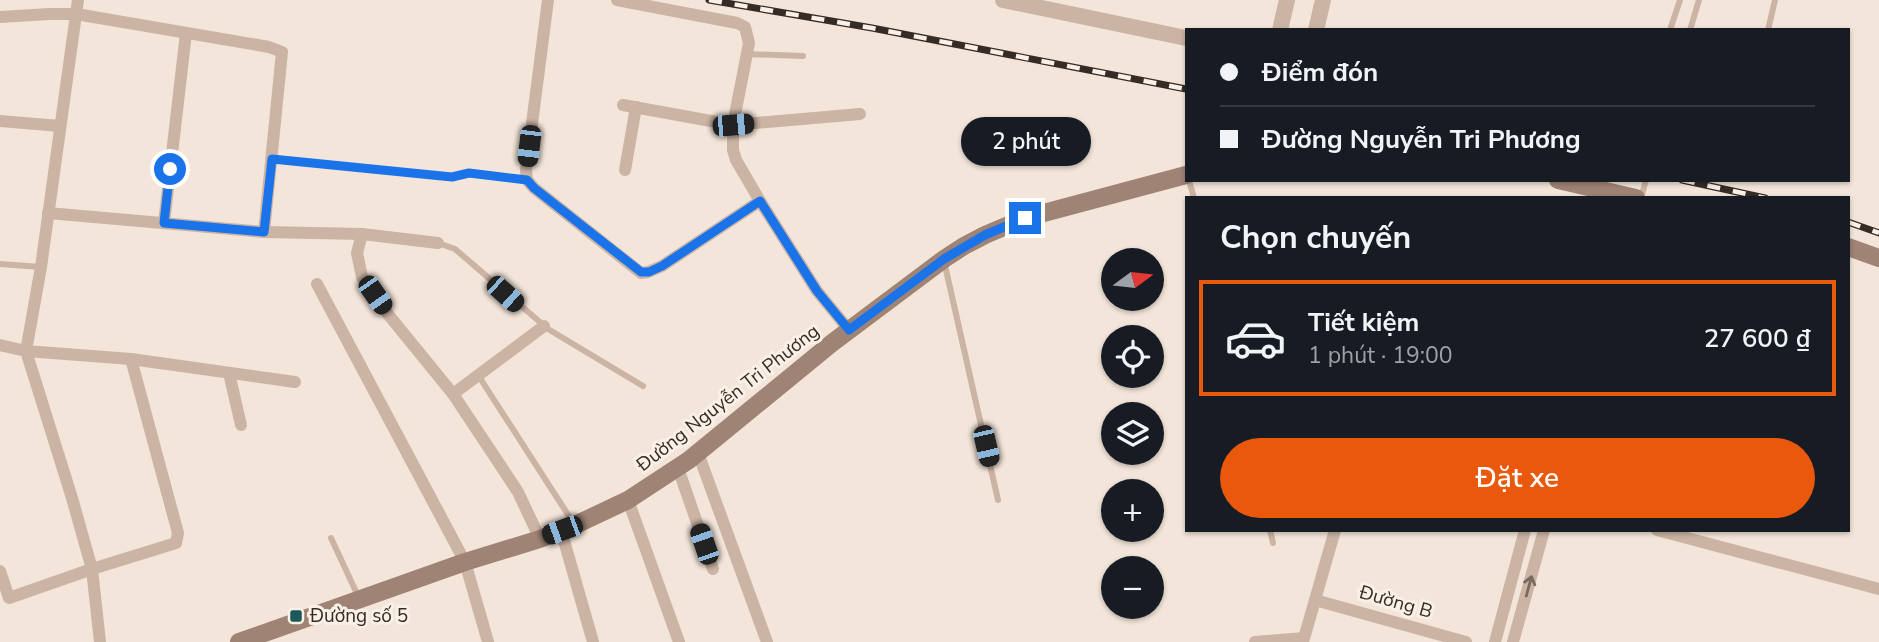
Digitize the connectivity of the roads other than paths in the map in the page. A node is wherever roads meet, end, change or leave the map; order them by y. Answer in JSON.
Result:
{"nodes":[{"id":1,"x":50,"y":0,"type":"edge"},
{"id":2,"x":78,"y":0,"type":"edge"},
{"id":3,"x":548,"y":0,"type":"edge"},
{"id":4,"x":617,"y":0,"type":"edge"},
{"id":5,"x":1003,"y":0,"type":"edge"},
{"id":6,"x":1287,"y":0,"type":"edge"},
{"id":7,"x":1323,"y":0,"type":"edge"},
{"id":8,"x":1680,"y":0,"type":"edge"},
{"id":9,"x":1699,"y":0,"type":"edge"},
{"id":10,"x":1775,"y":0,"type":"edge"},
{"id":11,"x":49,"y":14,"type":"junction"},
{"id":12,"x":76,"y":14,"type":"junction"},
{"id":13,"x":0,"y":17,"type":"edge"},
{"id":14,"x":1280,"y":28,"type":"edge"},
{"id":15,"x":1316,"y":28,"type":"edge"},
{"id":16,"x":1671,"y":28,"type":"edge"},
{"id":17,"x":1691,"y":28,"type":"edge"},
{"id":18,"x":1768,"y":28,"type":"edge"},
{"id":19,"x":186,"y":33,"type":"junction"},
{"id":20,"x":1185,"y":38,"type":"edge"},
{"id":21,"x":746,"y":54,"type":"junction"},
{"id":22,"x":803,"y":57,"type":"dead end"},
{"id":23,"x":860,"y":114,"type":"dead end"},
{"id":24,"x":0,"y":121,"type":"edge"},
{"id":25,"x":733,"y":125,"type":"junction"},
{"id":26,"x":60,"y":126,"type":"junction"},
{"id":27,"x":272,"y":159,"type":"junction"},
{"id":28,"x":625,"y":170,"type":"dead end"},
{"id":29,"x":1185,"y":175,"type":"edge"},
{"id":30,"x":527,"y":180,"type":"junction"},
{"id":31,"x":1570,"y":182,"type":"edge"},
{"id":32,"x":1619,"y":190,"type":"edge"},
{"id":33,"x":760,"y":201,"type":"junction"},
{"id":34,"x":48,"y":213,"type":"junction"},
{"id":35,"x":164,"y":223,"type":"junction"},
{"id":36,"x":264,"y":232,"type":"junction"},
{"id":37,"x":362,"y":234,"type":"junction"},
{"id":38,"x":438,"y":243,"type":"joint"},
{"id":39,"x":1850,"y":248,"type":"edge"},
{"id":40,"x":1879,"y":258,"type":"edge"},
{"id":41,"x":944,"y":259,"type":"junction"},
{"id":42,"x":0,"y":264,"type":"edge"},
{"id":43,"x":40,"y":267,"type":"junction"},
{"id":44,"x":317,"y":284,"type":"dead end"},
{"id":45,"x":544,"y":326,"type":"junction"},
{"id":46,"x":849,"y":330,"type":"junction"},
{"id":47,"x":0,"y":345,"type":"edge"},
{"id":48,"x":26,"y":351,"type":"junction"},
{"id":49,"x":131,"y":359,"type":"junction"},
{"id":50,"x":229,"y":373,"type":"junction"},
{"id":51,"x":478,"y":375,"type":"junction"},
{"id":52,"x":295,"y":382,"type":"dead end"},
{"id":53,"x":643,"y":386,"type":"dead end"},
{"id":54,"x":453,"y":394,"type":"junction"},
{"id":55,"x":242,"y":425,"type":"dead end"},
{"id":56,"x":698,"y":453,"type":"junction"},
{"id":57,"x":678,"y":468,"type":"junction"},
{"id":58,"x":628,"y":500,"type":"junction"},
{"id":59,"x":998,"y":500,"type":"dead end"},
{"id":60,"x":568,"y":528,"type":"junction"},
{"id":61,"x":1270,"y":532,"type":"edge"},
{"id":62,"x":1334,"y":532,"type":"edge"},
{"id":63,"x":1524,"y":532,"type":"edge"},
{"id":64,"x":1543,"y":532,"type":"edge"},
{"id":65,"x":1690,"y":534,"type":"edge"},
{"id":66,"x":331,"y":538,"type":"dead end"},
{"id":67,"x":540,"y":539,"type":"junction"},
{"id":68,"x":1273,"y":543,"type":"dead end"},
{"id":69,"x":465,"y":562,"type":"junction"},
{"id":70,"x":92,"y":569,"type":"junction"},
{"id":71,"x":713,"y":569,"type":"dead end"},
{"id":72,"x":0,"y":571,"type":"edge"},
{"id":73,"x":1879,"y":589,"type":"edge"},
{"id":74,"x":359,"y":600,"type":"junction"},
{"id":75,"x":1315,"y":600,"type":"junction"},
{"id":76,"x":1304,"y":640,"type":"edge"},
{"id":77,"x":100,"y":642,"type":"edge"},
{"id":78,"x":239,"y":642,"type":"edge"},
{"id":79,"x":488,"y":642,"type":"edge"},
{"id":80,"x":593,"y":642,"type":"edge"},
{"id":81,"x":678,"y":642,"type":"edge"},
{"id":82,"x":767,"y":642,"type":"edge"},
{"id":83,"x":1255,"y":642,"type":"edge"},
{"id":84,"x":1466,"y":642,"type":"edge"},
{"id":85,"x":1495,"y":642,"type":"edge"},
{"id":86,"x":1513,"y":642,"type":"edge"}],
"edges":[{"from":1,"to":11,"type":"street"},
{"from":2,"to":12,"type":"street"},
{"from":3,"to":30,"type":"street"},
{"from":4,"to":21,"type":"street"},
{"from":5,"to":20,"type":"street"},
{"from":6,"to":14,"type":"street"},
{"from":7,"to":15,"type":"street"},
{"from":8,"to":16,"type":"lane"},
{"from":9,"to":17,"type":"lane"},
{"from":10,"to":18,"type":"lane"},
{"from":11,"to":12,"type":"street"},
{"from":11,"to":13,"type":"street"},
{"from":12,"to":19,"type":"street"},
{"from":12,"to":26,"type":"street"},
{"from":19,"to":27,"type":"street"},
{"from":19,"to":35,"type":"street"},
{"from":21,"to":22,"type":"lane"},
{"from":21,"to":25,"type":"street"},
{"from":23,"to":25,"type":"street"},
{"from":24,"to":26,"type":"street"},
{"from":25,"to":28,"type":"street"},
{"from":25,"to":33,"type":"street"},
{"from":26,"to":34,"type":"street"},
{"from":27,"to":30,"type":"lane"},
{"from":27,"to":36,"type":"street"},
{"from":29,"to":41,"type":"main road","name":"Đường Nguyễn Tri Phương"},
{"from":30,"to":33,"type":"street"},
{"from":31,"to":32,"type":"main road"},
{"from":33,"to":46,"type":"street"},
{"from":34,"to":35,"type":"street"},
{"from":34,"to":43,"type":"street"},
{"from":35,"to":36,"type":"street"},
{"from":36,"to":37,"type":"street"},
{"from":37,"to":38,"type":"street"},
{"from":37,"to":54,"type":"street"},
{"from":38,"to":45,"type":"lane"},
{"from":39,"to":40,"type":"main road"},
{"from":41,"to":46,"type":"main road","name":"Đường Nguyễn Tri Phương"},
{"from":41,"to":59,"type":"lane"},
{"from":42,"to":43,"type":"lane"},
{"from":43,"to":48,"type":"street"},
{"from":44,"to":69,"type":"street"},
{"from":45,"to":51,"type":"street"},
{"from":45,"to":53,"type":"lane"},
{"from":46,"to":56,"type":"main road","name":"Đường Nguyễn Tri Phương"},
{"from":47,"to":48,"type":"street"},
{"from":48,"to":49,"type":"street"},
{"from":48,"to":70,"type":"street"},
{"from":49,"to":50,"type":"street"},
{"from":49,"to":70,"type":"street"},
{"from":50,"to":52,"type":"street"},
{"from":50,"to":55,"type":"street"},
{"from":51,"to":54,"type":"street"},
{"from":51,"to":60,"type":"lane"},
{"from":54,"to":67,"type":"street"},
{"from":56,"to":57,"type":"main road","name":"Đường Nguyễn Tri Phương"},
{"from":56,"to":82,"type":"street"},
{"from":57,"to":58,"type":"main road","name":"Đường Nguyễn Tri Phương"},
{"from":57,"to":71,"type":"street"},
{"from":58,"to":60,"type":"main road","name":"Đường Nguyễn Tri Phương"},
{"from":58,"to":81,"type":"street"},
{"from":60,"to":67,"type":"main road","name":"Đường Nguyễn Tri Phương"},
{"from":60,"to":80,"type":"street"},
{"from":61,"to":68,"type":"lane"},
{"from":62,"to":75,"type":"street"},
{"from":63,"to":85,"type":"street"},
{"from":86,"to":64,"type":"street","one_way":true},
{"from":65,"to":73,"type":"street"},
{"from":66,"to":74,"type":"lane"},
{"from":67,"to":69,"type":"main road","name":"Đường Nguyễn Tri Phương"},
{"from":69,"to":74,"type":"main road","name":"Đường Nguyễn Tri Phương"},
{"from":69,"to":79,"type":"street"},
{"from":70,"to":72,"type":"street"},
{"from":70,"to":77,"type":"street"},
{"from":74,"to":78,"type":"main road","name":"Đường Nguyễn Tri Phương"},
{"from":75,"to":76,"type":"street"},
{"from":75,"to":84,"type":"street","name":"Đường B"},
{"from":76,"to":83,"type":"street"}]}
